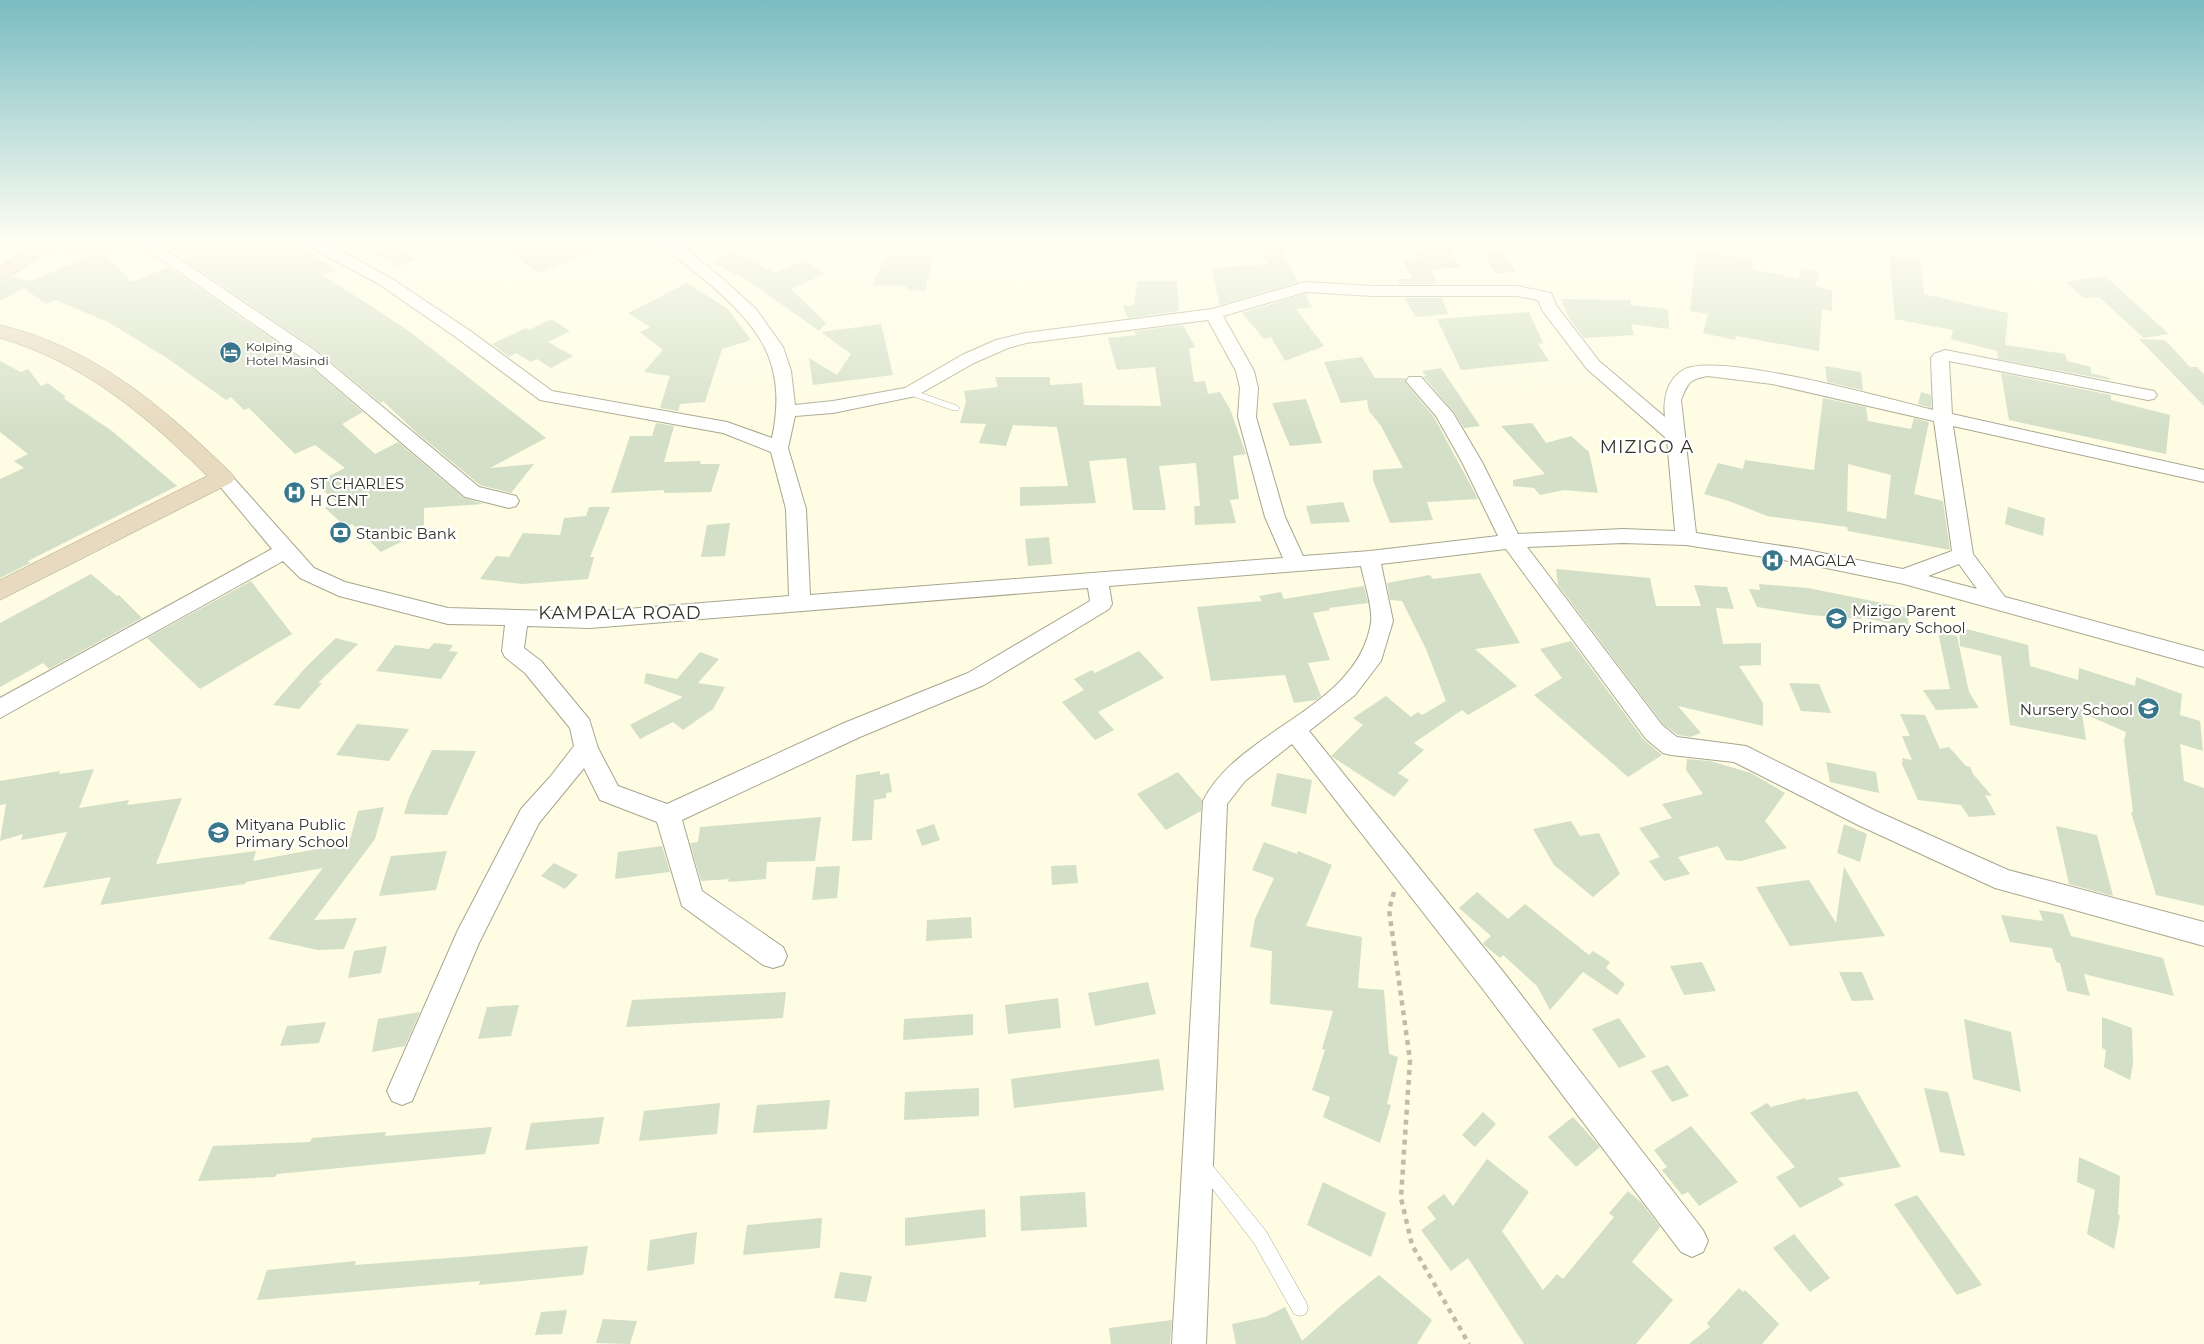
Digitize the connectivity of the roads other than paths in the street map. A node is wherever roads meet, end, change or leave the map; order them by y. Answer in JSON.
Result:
{"nodes":[{"id":1,"x":237,"y":305,"type":"edge"},
{"id":2,"x":419,"y":305,"type":"edge"},
{"id":3,"x":744,"y":305,"type":"edge"},
{"id":4,"x":1245,"y":305,"type":"edge"},
{"id":5,"x":1548,"y":305,"type":"edge"},
{"id":6,"x":1213,"y":314,"type":"junction"},
{"id":7,"x":0,"y":331,"type":"edge"},
{"id":8,"x":1415,"y":381,"type":"dead end"},
{"id":9,"x":910,"y":392,"type":"junction"},
{"id":10,"x":2148,"y":395,"type":"dead end"},
{"id":11,"x":955,"y":408,"type":"dead end"},
{"id":12,"x":787,"y":411,"type":"junction"},
{"id":13,"x":1943,"y":418,"type":"junction"},
{"id":14,"x":1676,"y":437,"type":"junction"},
{"id":15,"x":779,"y":448,"type":"junction"},
{"id":16,"x":2204,"y":476,"type":"edge"},
{"id":17,"x":223,"y":478,"type":"junction"},
{"id":18,"x":508,"y":501,"type":"dead end"},
{"id":19,"x":1686,"y":538,"type":"junction"},
{"id":20,"x":1511,"y":541,"type":"junction"},
{"id":21,"x":285,"y":551,"type":"junction"},
{"id":22,"x":1963,"y":555,"type":"junction"},
{"id":23,"x":1370,"y":558,"type":"junction"},
{"id":24,"x":1295,"y":562,"type":"junction"},
{"id":25,"x":1097,"y":578,"type":"junction"},
{"id":26,"x":1904,"y":578,"type":"junction"},
{"id":27,"x":0,"y":591,"type":"edge"},
{"id":28,"x":1998,"y":603,"type":"junction"},
{"id":29,"x":800,"y":604,"type":"junction"},
{"id":30,"x":517,"y":620,"type":"junction"},
{"id":31,"x":2204,"y":659,"type":"edge"},
{"id":32,"x":0,"y":709,"type":"edge"},
{"id":33,"x":1295,"y":731,"type":"junction"},
{"id":34,"x":586,"y":748,"type":"junction"},
{"id":35,"x":668,"y":815,"type":"junction"},
{"id":36,"x":2204,"y":934,"type":"edge"},
{"id":37,"x":773,"y":956,"type":"dead end"},
{"id":38,"x":402,"y":1091,"type":"dead end"},
{"id":39,"x":1198,"y":1158,"type":"junction"},
{"id":40,"x":1692,"y":1241,"type":"dead end"},
{"id":41,"x":1300,"y":1308,"type":"dead end"},
{"id":42,"x":1189,"y":1344,"type":"edge"}],
"edges":[{"from":1,"to":18,"type":"street"},
{"from":2,"to":15,"type":"street"},
{"from":3,"to":12,"type":"street"},
{"from":4,"to":6,"type":"street"},
{"from":5,"to":14,"type":"street"},
{"from":6,"to":9,"type":"street"},
{"from":6,"to":24,"type":"street"},
{"from":7,"to":17,"type":"main road"},
{"from":8,"to":20,"type":"street"},
{"from":9,"to":11,"type":"lane"},
{"from":9,"to":12,"type":"street"},
{"from":10,"to":13,"type":"street"},
{"from":12,"to":15,"type":"street"},
{"from":13,"to":14,"type":"street"},
{"from":13,"to":16,"type":"street"},
{"from":13,"to":22,"type":"street"},
{"from":14,"to":19,"type":"street"},
{"from":15,"to":29,"type":"street"},
{"from":17,"to":21,"type":"street"},
{"from":17,"to":27,"type":"main road"},
{"from":19,"to":20,"type":"street"},
{"from":19,"to":26,"type":"street"},
{"from":20,"to":23,"type":"street"},
{"from":20,"to":36,"type":"street"},
{"from":21,"to":30,"type":"street"},
{"from":21,"to":32,"type":"street"},
{"from":22,"to":26,"type":"street"},
{"from":22,"to":28,"type":"street"},
{"from":23,"to":24,"type":"street"},
{"from":23,"to":33,"type":"street"},
{"from":24,"to":25,"type":"street"},
{"from":25,"to":29,"type":"street"},
{"from":25,"to":35,"type":"street"},
{"from":26,"to":28,"type":"street"},
{"from":28,"to":31,"type":"street"},
{"from":29,"to":30,"type":"street"},
{"from":30,"to":34,"type":"street"},
{"from":33,"to":39,"type":"street"},
{"from":33,"to":40,"type":"street"},
{"from":34,"to":35,"type":"street"},
{"from":34,"to":38,"type":"street"},
{"from":35,"to":37,"type":"street"},
{"from":39,"to":41,"type":"lane"},
{"from":39,"to":42,"type":"street"}]}
